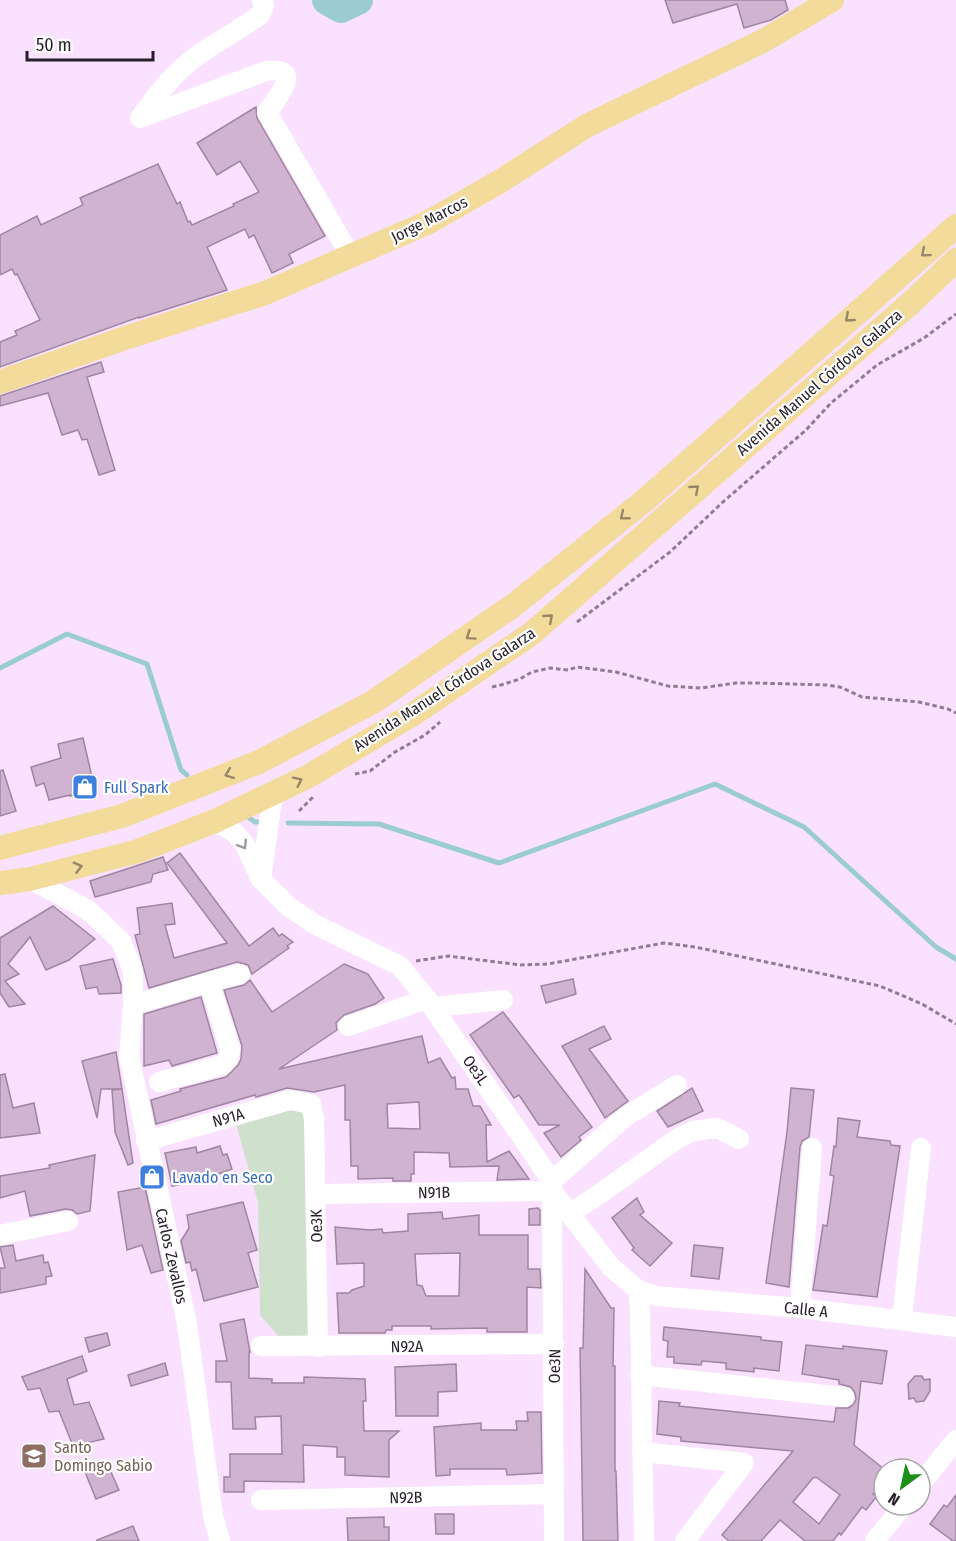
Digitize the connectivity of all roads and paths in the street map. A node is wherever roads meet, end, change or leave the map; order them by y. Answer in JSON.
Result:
{"nodes":[{"id":1,"x":262,"y":0,"type":"edge"},
{"id":2,"x":832,"y":0,"type":"edge"},
{"id":3,"x":956,"y":226,"type":"edge"},
{"id":4,"x":351,"y":257,"type":"junction"},
{"id":5,"x":956,"y":260,"type":"edge"},
{"id":6,"x":893,"y":280,"type":"junction"},
{"id":7,"x":913,"y":301,"type":"junction"},
{"id":8,"x":956,"y":314,"type":"edge"},
{"id":9,"x":0,"y":382,"type":"edge"},
{"id":10,"x":573,"y":626,"type":"dead end"},
{"id":11,"x":495,"y":681,"type":"dead end"},
{"id":12,"x":956,"y":713,"type":"edge"},
{"id":13,"x":446,"y":717,"type":"dead end"},
{"id":14,"x":349,"y":774,"type":"dead end"},
{"id":15,"x":320,"y":790,"type":"dead end"},
{"id":16,"x":273,"y":793,"type":"junction"},
{"id":17,"x":299,"y":811,"type":"dead end"},
{"id":18,"x":215,"y":821,"type":"junction"},
{"id":19,"x":0,"y":848,"type":"edge"},
{"id":20,"x":30,"y":879,"type":"junction"},
{"id":21,"x":261,"y":879,"type":"junction"},
{"id":22,"x":0,"y":883,"type":"edge"},
{"id":23,"x":400,"y":966,"type":"junction"},
{"id":24,"x":240,"y":974,"type":"dead end"},
{"id":25,"x":208,"y":982,"type":"junction"},
{"id":26,"x":503,"y":1000,"type":"dead end"},
{"id":27,"x":430,"y":1003,"type":"junction"},
{"id":28,"x":133,"y":1005,"type":"junction"},
{"id":29,"x":956,"y":1024,"type":"edge"},
{"id":30,"x":348,"y":1026,"type":"dead end"},
{"id":31,"x":159,"y":1082,"type":"dead end"},
{"id":32,"x":677,"y":1085,"type":"dead end"},
{"id":33,"x":311,"y":1104,"type":"joint"},
{"id":34,"x":739,"y":1139,"type":"dead end"},
{"id":35,"x":146,"y":1141,"type":"junction"},
{"id":36,"x":812,"y":1148,"type":"dead end"},
{"id":37,"x":921,"y":1148,"type":"dead end"},
{"id":38,"x":552,"y":1186,"type":"junction"},
{"id":39,"x":315,"y":1194,"type":"junction"},
{"id":40,"x":570,"y":1213,"type":"junction"},
{"id":41,"x":68,"y":1221,"type":"dead end"},
{"id":42,"x":0,"y":1235,"type":"edge"},
{"id":43,"x":647,"y":1293,"type":"junction"},
{"id":44,"x":800,"y":1308,"type":"junction"},
{"id":45,"x":902,"y":1319,"type":"junction"},
{"id":46,"x":956,"y":1327,"type":"edge"},
{"id":47,"x":554,"y":1344,"type":"junction"},
{"id":48,"x":261,"y":1346,"type":"dead end"},
{"id":49,"x":318,"y":1347,"type":"junction"},
{"id":50,"x":640,"y":1375,"type":"junction"},
{"id":51,"x":844,"y":1397,"type":"dead end"},
{"id":52,"x":956,"y":1440,"type":"edge"},
{"id":53,"x":642,"y":1452,"type":"junction"},
{"id":54,"x":932,"y":1470,"type":"edge"},
{"id":55,"x":552,"y":1494,"type":"junction"},
{"id":56,"x":261,"y":1500,"type":"dead end"},
{"id":57,"x":894,"y":1517,"type":"edge"},
{"id":58,"x":220,"y":1541,"type":"edge"},
{"id":59,"x":554,"y":1541,"type":"edge"},
{"id":60,"x":644,"y":1541,"type":"edge"},
{"id":61,"x":685,"y":1541,"type":"edge"},
{"id":62,"x":874,"y":1541,"type":"edge"}],
"edges":[{"from":1,"to":4,"type":"street"},
{"from":2,"to":4,"type":"main road","name":"Jorge Marcos"},
{"from":3,"to":6,"type":"main road","name":"Avenida Manuel Córdova Galarza","one_way":true},
{"from":4,"to":9,"type":"main road","name":"Jorge Marcos"},
{"from":5,"to":7,"type":"main road","name":"Avenida Manuel Córdova Galarza"},
{"from":6,"to":7,"type":"main road"},
{"from":6,"to":19,"type":"main road","name":"Avenida Manuel Córdova Galarza","one_way":true},
{"from":16,"to":7,"type":"main road","name":"Avenida Manuel Córdova Galarza","one_way":true},
{"from":8,"to":10,"type":"path"},
{"from":11,"to":12,"type":"path"},
{"from":13,"to":14,"type":"path"},
{"from":15,"to":17,"type":"path"},
{"from":16,"to":18,"type":"main road","name":"Avenida Manuel Córdova Galarza"},
{"from":16,"to":21,"type":"street"},
{"from":20,"to":18,"type":"main road","name":"Avenida Manuel Córdova Galarza","one_way":true},
{"from":18,"to":21,"type":"street","name":"Oe3L","one_way":true},
{"from":20,"to":22,"type":"main road","name":"Avenida Manuel Córdova Galarza"},
{"from":20,"to":28,"type":"street","name":"Carlos Zevallos"},
{"from":21,"to":23,"type":"street","name":"Oe3L"},
{"from":23,"to":27,"type":"street","name":"Oe3L"},
{"from":23,"to":29,"type":"path"},
{"from":24,"to":25,"type":"street"},
{"from":25,"to":28,"type":"street"},
{"from":25,"to":31,"type":"street"},
{"from":26,"to":27,"type":"street"},
{"from":27,"to":30,"type":"street"},
{"from":27,"to":38,"type":"street","name":"Oe3L"},
{"from":28,"to":35,"type":"street","name":"Carlos Zevallos"},
{"from":32,"to":38,"type":"street"},
{"from":33,"to":35,"type":"street","name":"N91A"},
{"from":33,"to":39,"type":"street","name":"Oe3K"},
{"from":34,"to":40,"type":"street"},
{"from":35,"to":58,"type":"street","name":"Carlos Zevallos"},
{"from":36,"to":44,"type":"street"},
{"from":37,"to":45,"type":"street"},
{"from":38,"to":39,"type":"street","name":"N91B"},
{"from":38,"to":40,"type":"street","name":"Oe3L"},
{"from":38,"to":47,"type":"street","name":"Oe3N"},
{"from":39,"to":49,"type":"street","name":"Oe3K"},
{"from":40,"to":43,"type":"street","name":"Oe3L"},
{"from":41,"to":42,"type":"street"},
{"from":43,"to":44,"type":"street","name":"Calle A"},
{"from":43,"to":50,"type":"street"},
{"from":44,"to":45,"type":"street","name":"Calle A"},
{"from":45,"to":46,"type":"street","name":"Calle A"},
{"from":47,"to":49,"type":"street","name":"N92A"},
{"from":47,"to":55,"type":"street","name":"Oe3N"},
{"from":48,"to":49,"type":"street","name":"N92A"},
{"from":50,"to":51,"type":"street"},
{"from":50,"to":53,"type":"street"},
{"from":52,"to":54,"type":"street"},
{"from":53,"to":60,"type":"street"},
{"from":53,"to":61,"type":"street"},
{"from":55,"to":56,"type":"street","name":"N92B"},
{"from":55,"to":59,"type":"street","name":"Oe3N"},
{"from":57,"to":62,"type":"street"}]}
